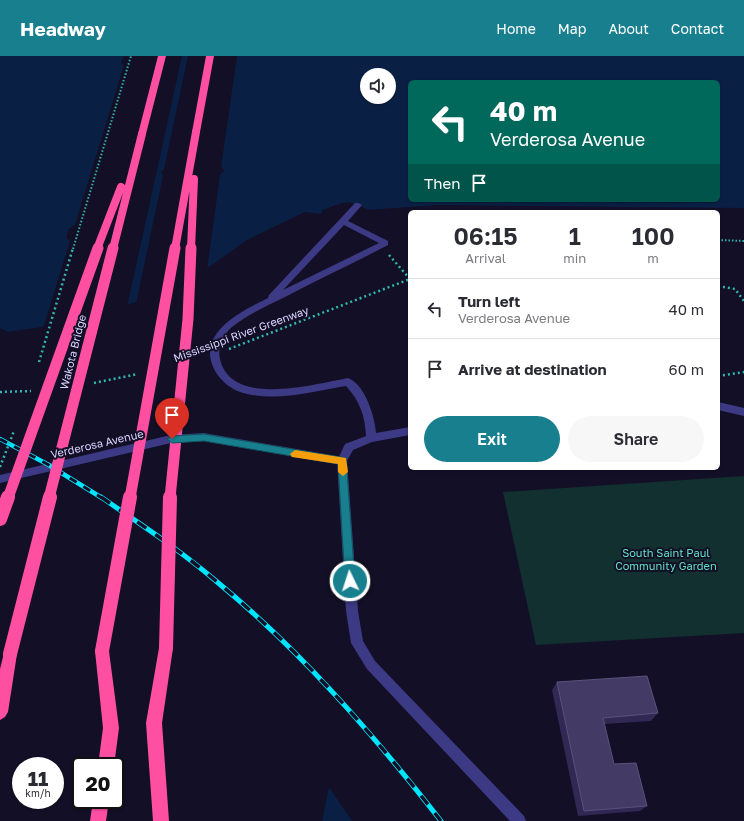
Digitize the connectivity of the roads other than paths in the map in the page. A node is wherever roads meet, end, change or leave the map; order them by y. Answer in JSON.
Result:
{"nodes":[{"id":1,"x":162,"y":56,"type":"edge"},
{"id":2,"x":210,"y":56,"type":"edge"},
{"id":3,"x":196,"y":132,"type":"junction"},
{"id":4,"x":142,"y":134,"type":"junction"},
{"id":5,"x":358,"y":205,"type":"dead end"},
{"id":6,"x":342,"y":221,"type":"junction"},
{"id":7,"x":266,"y":302,"type":"junction"},
{"id":8,"x":720,"y":406,"type":"edge"},
{"id":9,"x":744,"y":412,"type":"edge"},
{"id":10,"x":408,"y":431,"type":"edge"},
{"id":11,"x":371,"y":438,"type":"junction"},
{"id":12,"x":342,"y":461,"type":"junction"},
{"id":13,"x":0,"y":479,"type":"edge"},
{"id":14,"x":0,"y":519,"type":"edge"},
{"id":15,"x":0,"y":712,"type":"edge"},
{"id":16,"x":107,"y":757,"type":"edge"},
{"id":17,"x":100,"y":809,"type":"edge"},
{"id":18,"x":98,"y":821,"type":"edge"},
{"id":19,"x":161,"y":821,"type":"edge"},
{"id":20,"x":518,"y":821,"type":"edge"}],
"edges":[{"from":1,"to":4,"type":"highway","name":"Wakota Bridge"},
{"from":2,"to":3,"type":"highway"},
{"from":3,"to":16,"type":"highway","bridge":true},
{"from":3,"to":19,"type":"highway","bridge":true},
{"from":4,"to":14,"type":"highway","bridge":true},
{"from":4,"to":15,"type":"highway","name":"Wakota Bridge","bridge":true},
{"from":5,"to":6,"type":"street"},
{"from":6,"to":7,"type":"street"},
{"from":6,"to":7,"type":"street"},
{"from":7,"to":11,"type":"street"},
{"from":8,"to":9,"type":"street"},
{"from":10,"to":11,"type":"street"},
{"from":11,"to":12,"type":"street"},
{"from":12,"to":13,"type":"street","name":"Verderosa Avenue"},
{"from":12,"to":20,"type":"street"},
{"from":17,"to":18,"type":"highway"}]}
